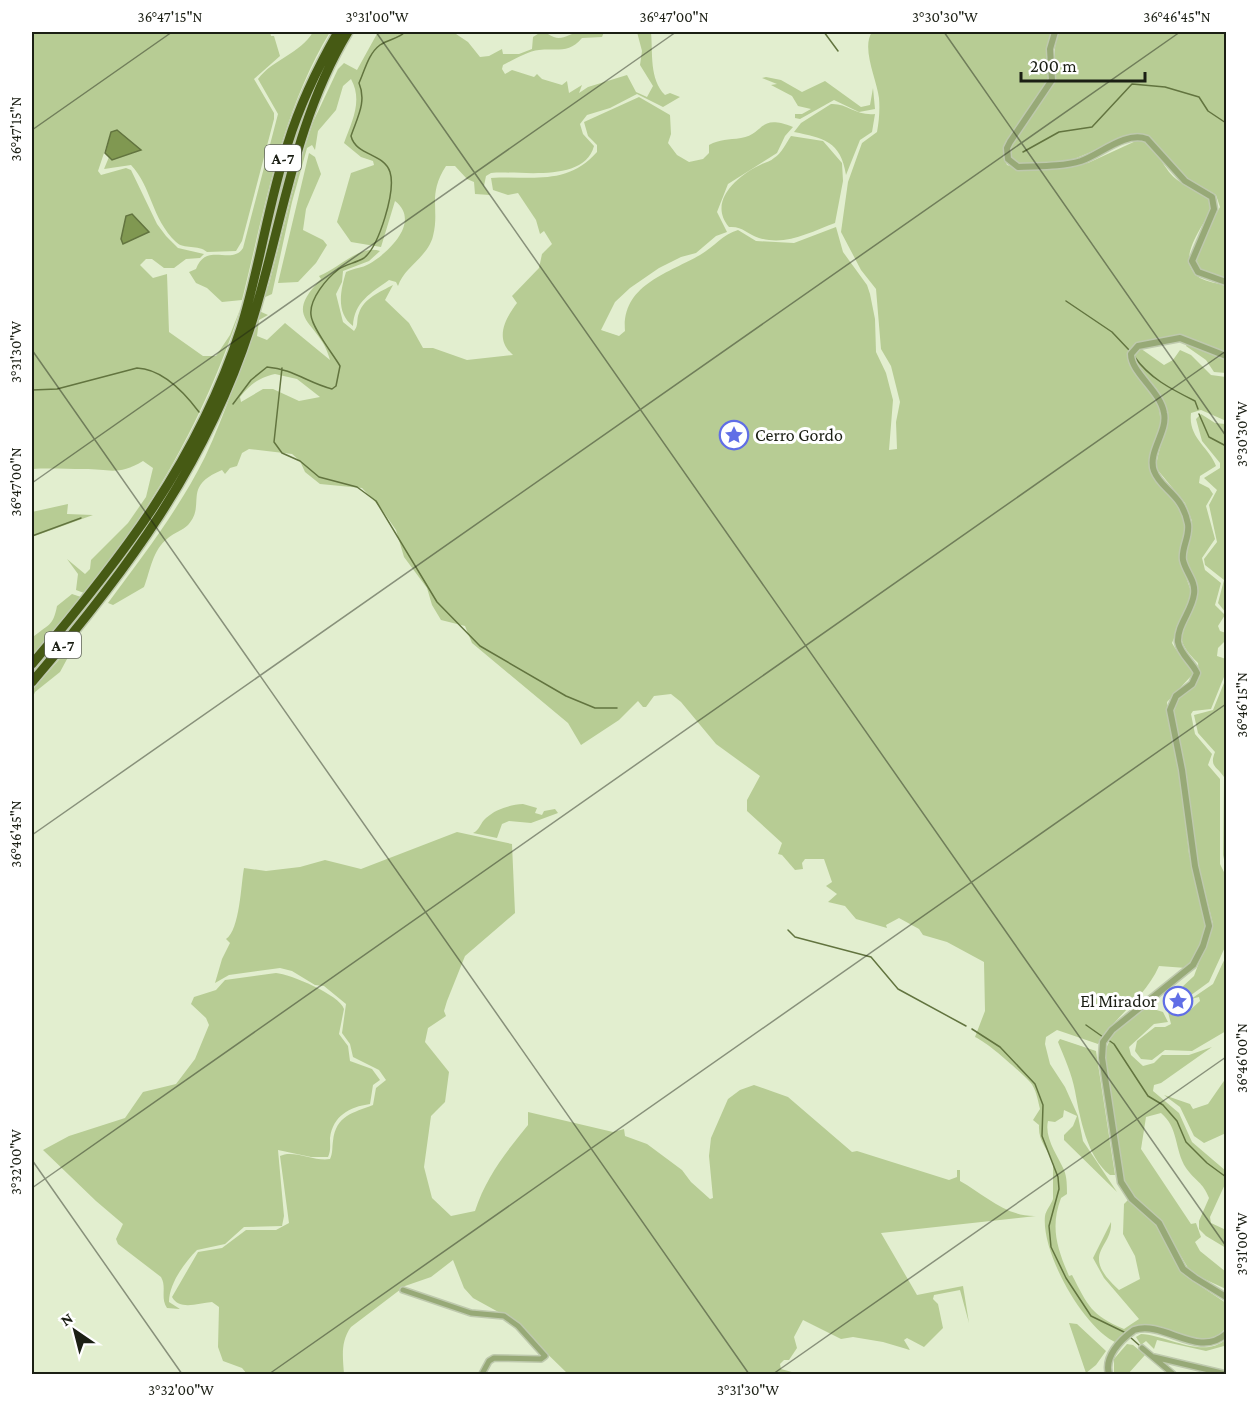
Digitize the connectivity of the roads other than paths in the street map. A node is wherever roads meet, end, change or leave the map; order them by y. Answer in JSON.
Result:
{"nodes":[{"id":1,"x":338,"y":32,"type":"edge"},
{"id":2,"x":348,"y":32,"type":"edge"},
{"id":3,"x":353,"y":32,"type":"edge"},
{"id":4,"x":1055,"y":32,"type":"edge"},
{"id":5,"x":337,"y":55,"type":"junction"},
{"id":6,"x":1227,"y":282,"type":"edge"},
{"id":7,"x":255,"y":292,"type":"junction"},
{"id":8,"x":1227,"y":356,"type":"edge"},
{"id":9,"x":208,"y":421,"type":"junction"},
{"id":10,"x":32,"y":664,"type":"edge"},
{"id":11,"x":32,"y":682,"type":"edge"},
{"id":12,"x":403,"y":1290,"type":"dead end"},
{"id":13,"x":1227,"y":1297,"type":"edge"},
{"id":14,"x":1227,"y":1334,"type":"edge"},
{"id":15,"x":1143,"y":1348,"type":"dead end"},
{"id":16,"x":1154,"y":1357,"type":"junction"},
{"id":17,"x":1227,"y":1369,"type":"edge"},
{"id":18,"x":1217,"y":1372,"type":"junction"},
{"id":19,"x":482,"y":1374,"type":"edge"},
{"id":20,"x":1109,"y":1374,"type":"edge"},
{"id":21,"x":1173,"y":1374,"type":"edge"},
{"id":22,"x":1227,"y":1374,"type":"edge"}],
"edges":[{"from":1,"to":7,"type":"highway","number":"A-7"},
{"from":2,"to":5,"type":"highway","number":"A-7"},
{"from":3,"to":5,"type":"highway"},
{"from":4,"to":6,"type":"street"},
{"from":5,"to":7,"type":"highway","number":"A-7"},
{"from":7,"to":9,"type":"highway","number":"A-7"},
{"from":8,"to":13,"type":"street"},
{"from":9,"to":10,"type":"highway","number":"A-7"},
{"from":9,"to":11,"type":"highway","number":"A-7"},
{"from":12,"to":19,"type":"street"},
{"from":14,"to":20,"type":"street"},
{"from":15,"to":16,"type":"street"},
{"from":16,"to":18,"type":"street"},
{"from":16,"to":21,"type":"street"},
{"from":17,"to":18,"type":"street"},
{"from":18,"to":22,"type":"street"}]}
